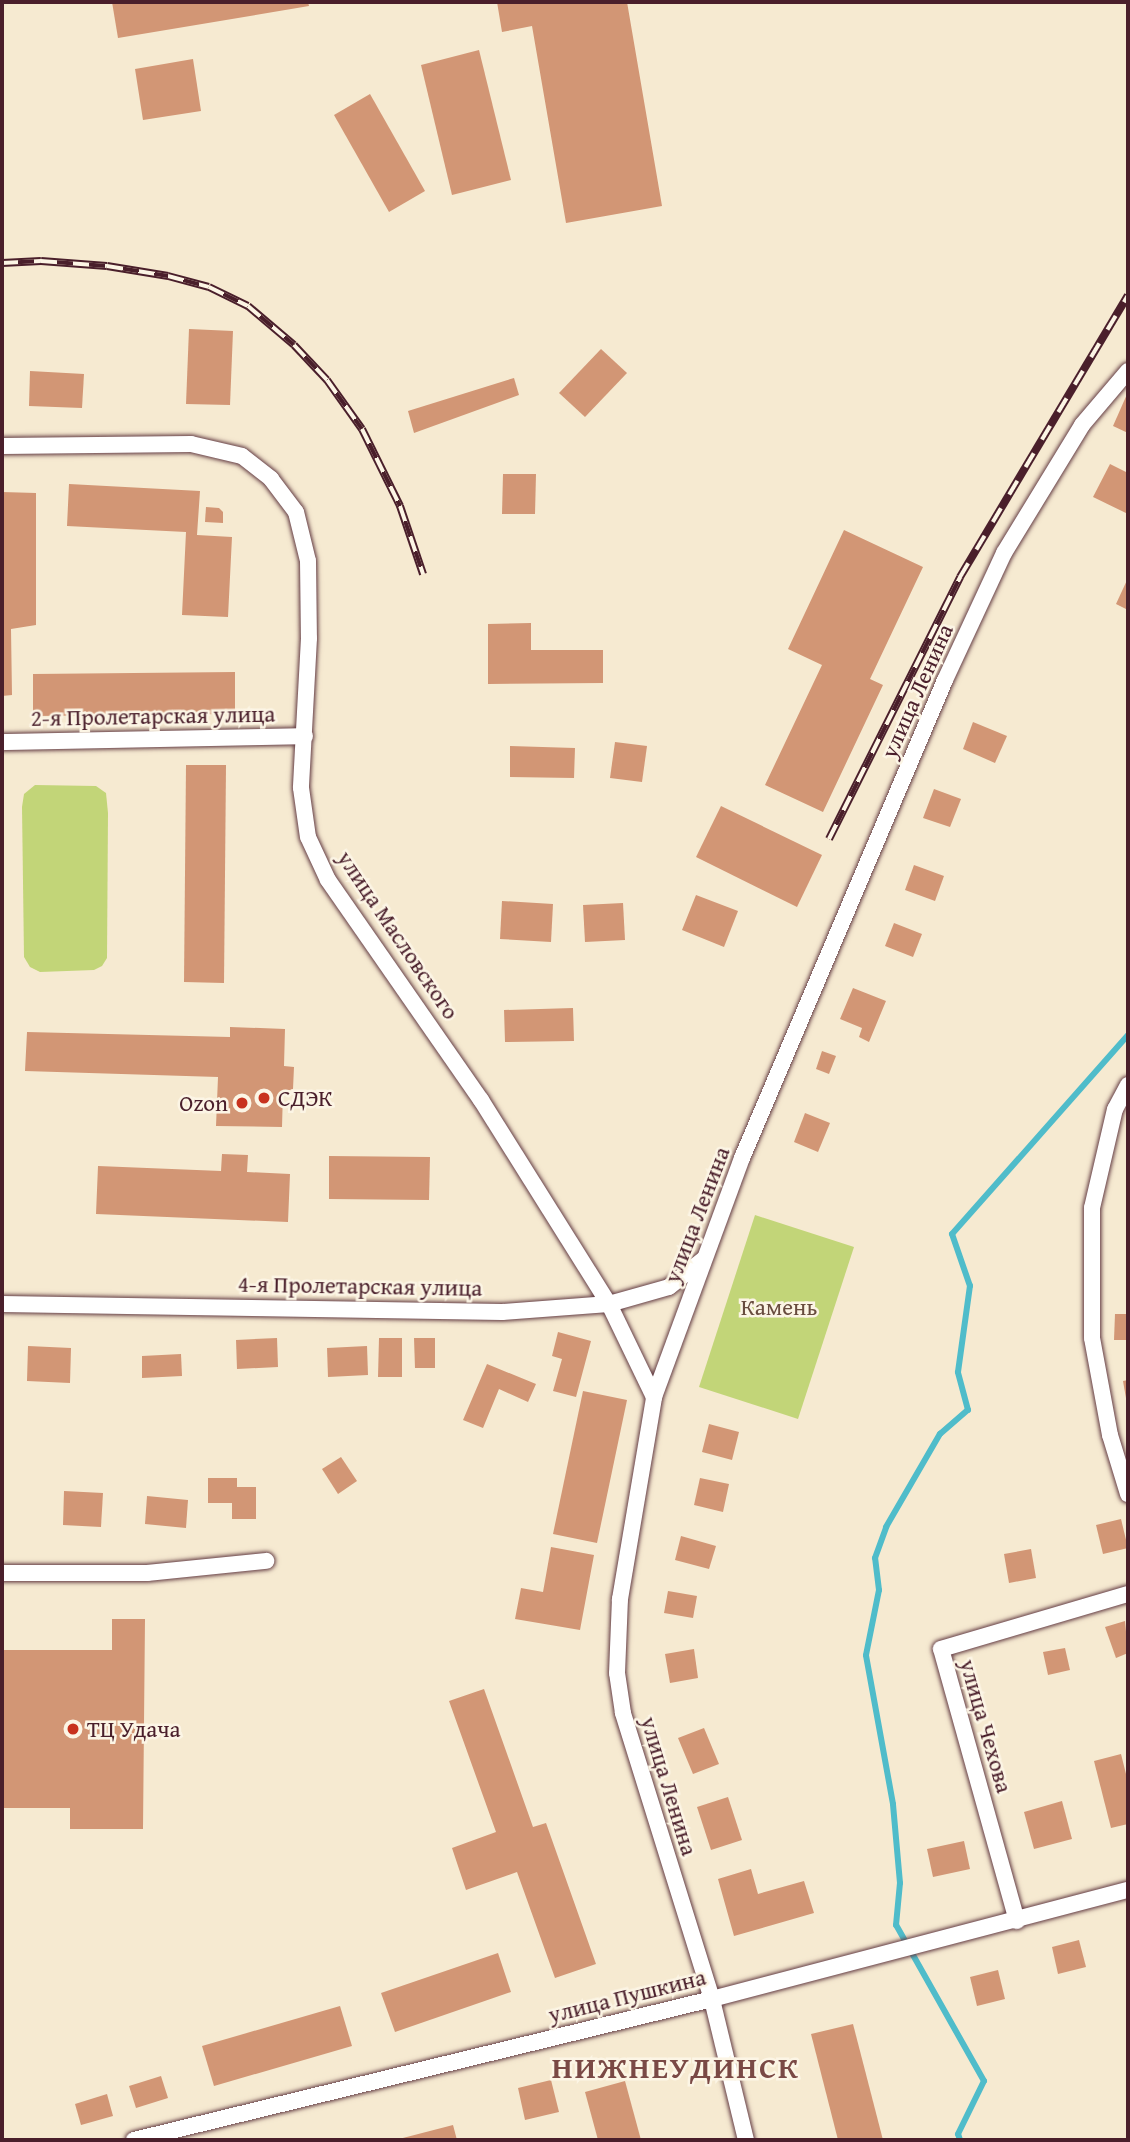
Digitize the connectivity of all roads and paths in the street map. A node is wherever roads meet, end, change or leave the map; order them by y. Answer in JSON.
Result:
{"nodes":[{"id":1,"x":1128,"y":371,"type":"edge"},
{"id":2,"x":2,"y":446,"type":"edge"},
{"id":3,"x":305,"y":736,"type":"junction"},
{"id":4,"x":2,"y":742,"type":"edge"},
{"id":5,"x":1128,"y":1085,"type":"edge"},
{"id":6,"x":705,"y":1258,"type":"junction"},
{"id":7,"x":2,"y":1304,"type":"edge"},
{"id":8,"x":609,"y":1304,"type":"junction"},
{"id":9,"x":654,"y":1397,"type":"junction"},
{"id":10,"x":1128,"y":1494,"type":"edge"},
{"id":11,"x":266,"y":1561,"type":"dead end"},
{"id":12,"x":2,"y":1573,"type":"edge"},
{"id":13,"x":1128,"y":1594,"type":"edge"},
{"id":14,"x":1128,"y":1890,"type":"edge"},
{"id":15,"x":1017,"y":1921,"type":"junction"},
{"id":16,"x":712,"y":1999,"type":"junction"},
{"id":17,"x":134,"y":2140,"type":"edge"},
{"id":18,"x":746,"y":2140,"type":"edge"}],
"edges":[{"from":1,"to":6,"type":"street","name":"улица Ленина"},
{"from":2,"to":3,"type":"street","name":"улица Масловского"},
{"from":3,"to":4,"type":"street","name":"2-я Пролетарская улица"},
{"from":3,"to":8,"type":"street","name":"улица Масловского"},
{"from":5,"to":10,"type":"street"},
{"from":6,"to":8,"type":"street","name":"4-я Пролетарская улица"},
{"from":6,"to":9,"type":"street","name":"улица Ленина"},
{"from":7,"to":8,"type":"street","name":"4-я Пролетарская улица"},
{"from":8,"to":9,"type":"street","name":"улица Масловского"},
{"from":9,"to":16,"type":"street","name":"улица Ленина"},
{"from":11,"to":12,"type":"street"},
{"from":13,"to":15,"type":"street","name":"улица Чехова"},
{"from":14,"to":15,"type":"street","name":"улица Пушкина"},
{"from":15,"to":16,"type":"street","name":"улица Пушкина"},
{"from":16,"to":17,"type":"street","name":"улица Пушкина"},
{"from":16,"to":18,"type":"street","name":"улица Ленина"}]}
